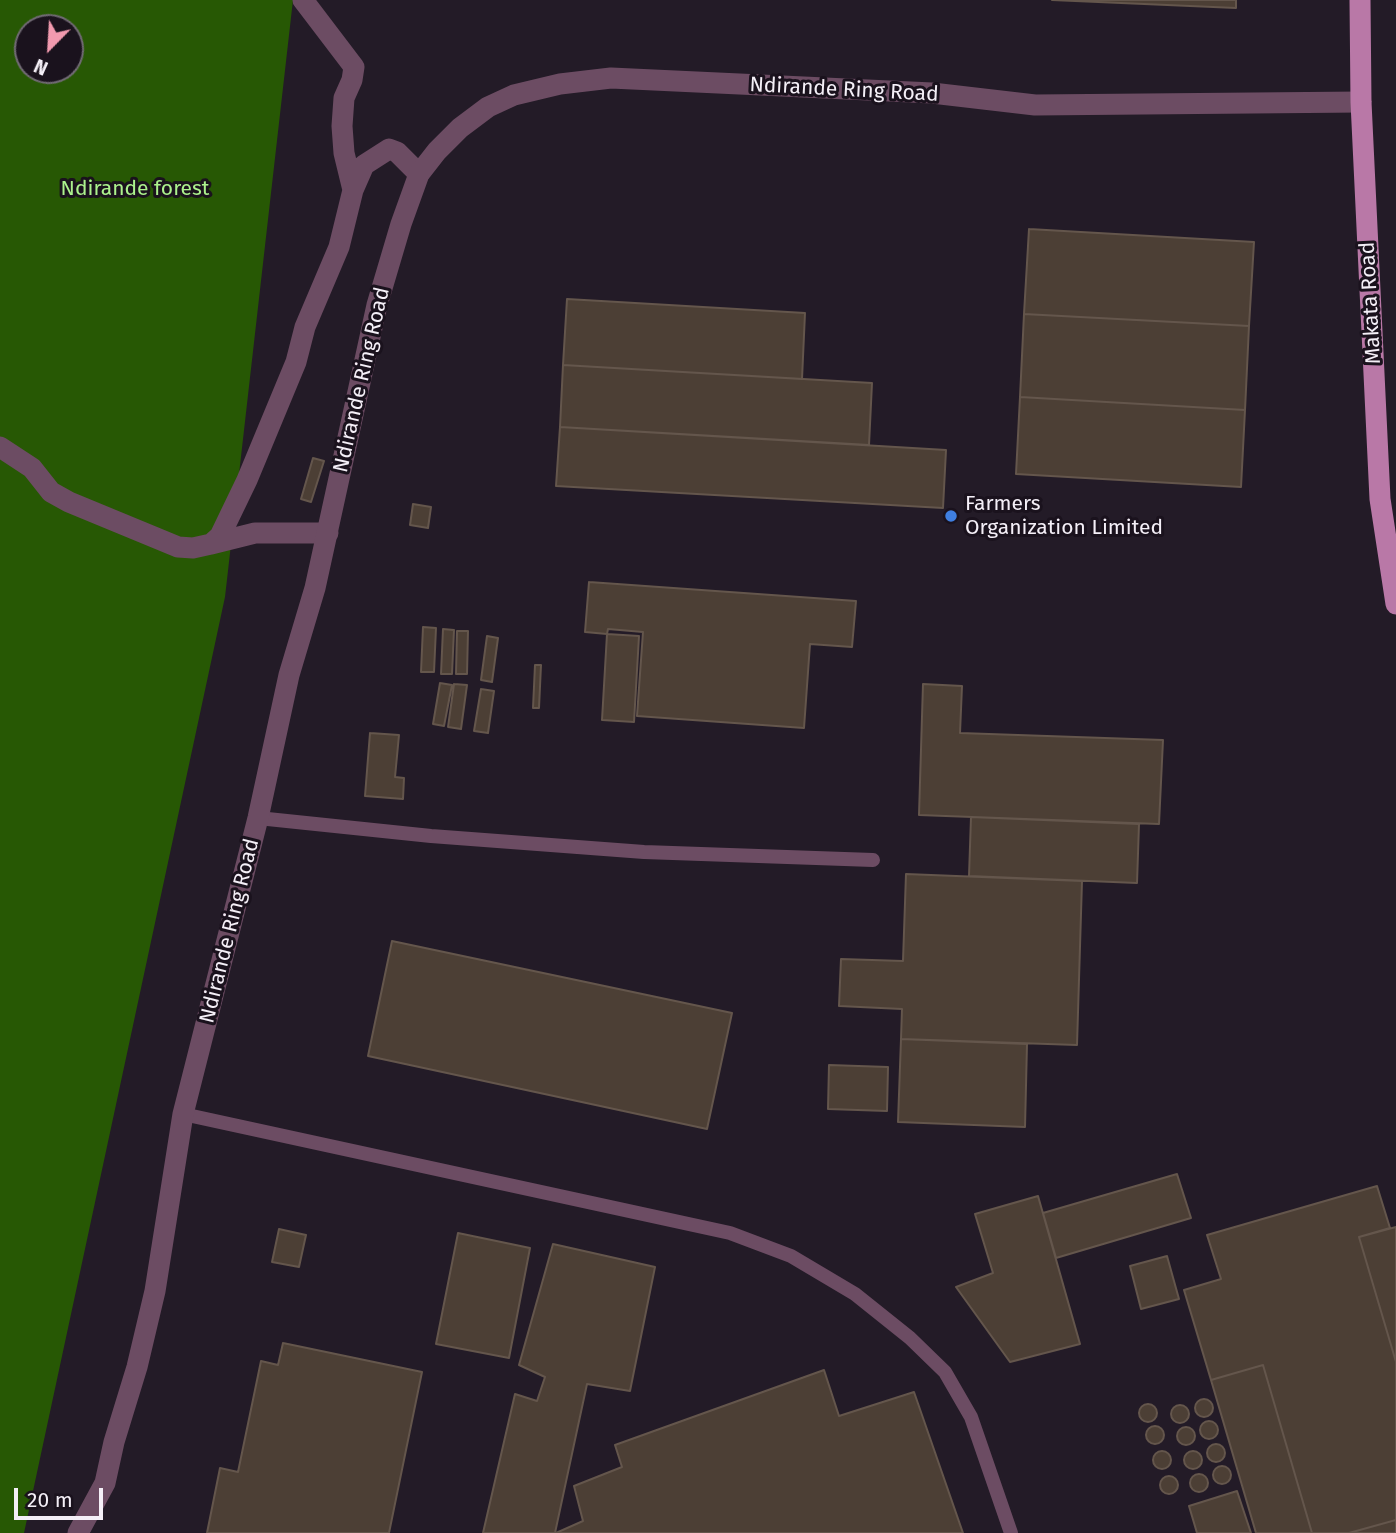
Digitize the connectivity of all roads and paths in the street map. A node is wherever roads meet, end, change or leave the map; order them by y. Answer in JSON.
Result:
{"nodes":[{"id":1,"x":303,"y":0,"type":"edge"},
{"id":2,"x":1360,"y":0,"type":"edge"},
{"id":3,"x":1361,"y":102,"type":"junction"},
{"id":4,"x":419,"y":174,"type":"junction"},
{"id":5,"x":353,"y":190,"type":"junction"},
{"id":6,"x":0,"y":447,"type":"edge"},
{"id":7,"x":1388,"y":499,"type":"edge"},
{"id":8,"x":328,"y":533,"type":"junction"},
{"id":9,"x":211,"y":544,"type":"junction"},
{"id":10,"x":1396,"y":604,"type":"edge"},
{"id":11,"x":258,"y":818,"type":"junction"},
{"id":12,"x":873,"y":860,"type":"dead end"},
{"id":13,"x":183,"y":1114,"type":"junction"},
{"id":14,"x":78,"y":1533,"type":"edge"},
{"id":15,"x":1012,"y":1533,"type":"edge"}],
"edges":[{"from":1,"to":5,"type":"street"},
{"from":2,"to":3,"type":"main road","name":"Makata Road"},
{"from":3,"to":4,"type":"street","name":"Ndirande Ring Road"},
{"from":3,"to":7,"type":"main road","name":"Makata Road"},
{"from":4,"to":5,"type":"street"},
{"from":4,"to":8,"type":"street","name":"Ndirande Ring Road"},
{"from":5,"to":9,"type":"street"},
{"from":6,"to":9,"type":"street"},
{"from":7,"to":10,"type":"main road","name":"Makata Road"},
{"from":8,"to":9,"type":"street"},
{"from":8,"to":11,"type":"street","name":"Ndirande Ring Road"},
{"from":11,"to":12,"type":"lane"},
{"from":11,"to":13,"type":"street","name":"Ndirande Ring Road"},
{"from":13,"to":14,"type":"street","name":"Ndirande Ring Road"},
{"from":13,"to":15,"type":"lane"}]}
